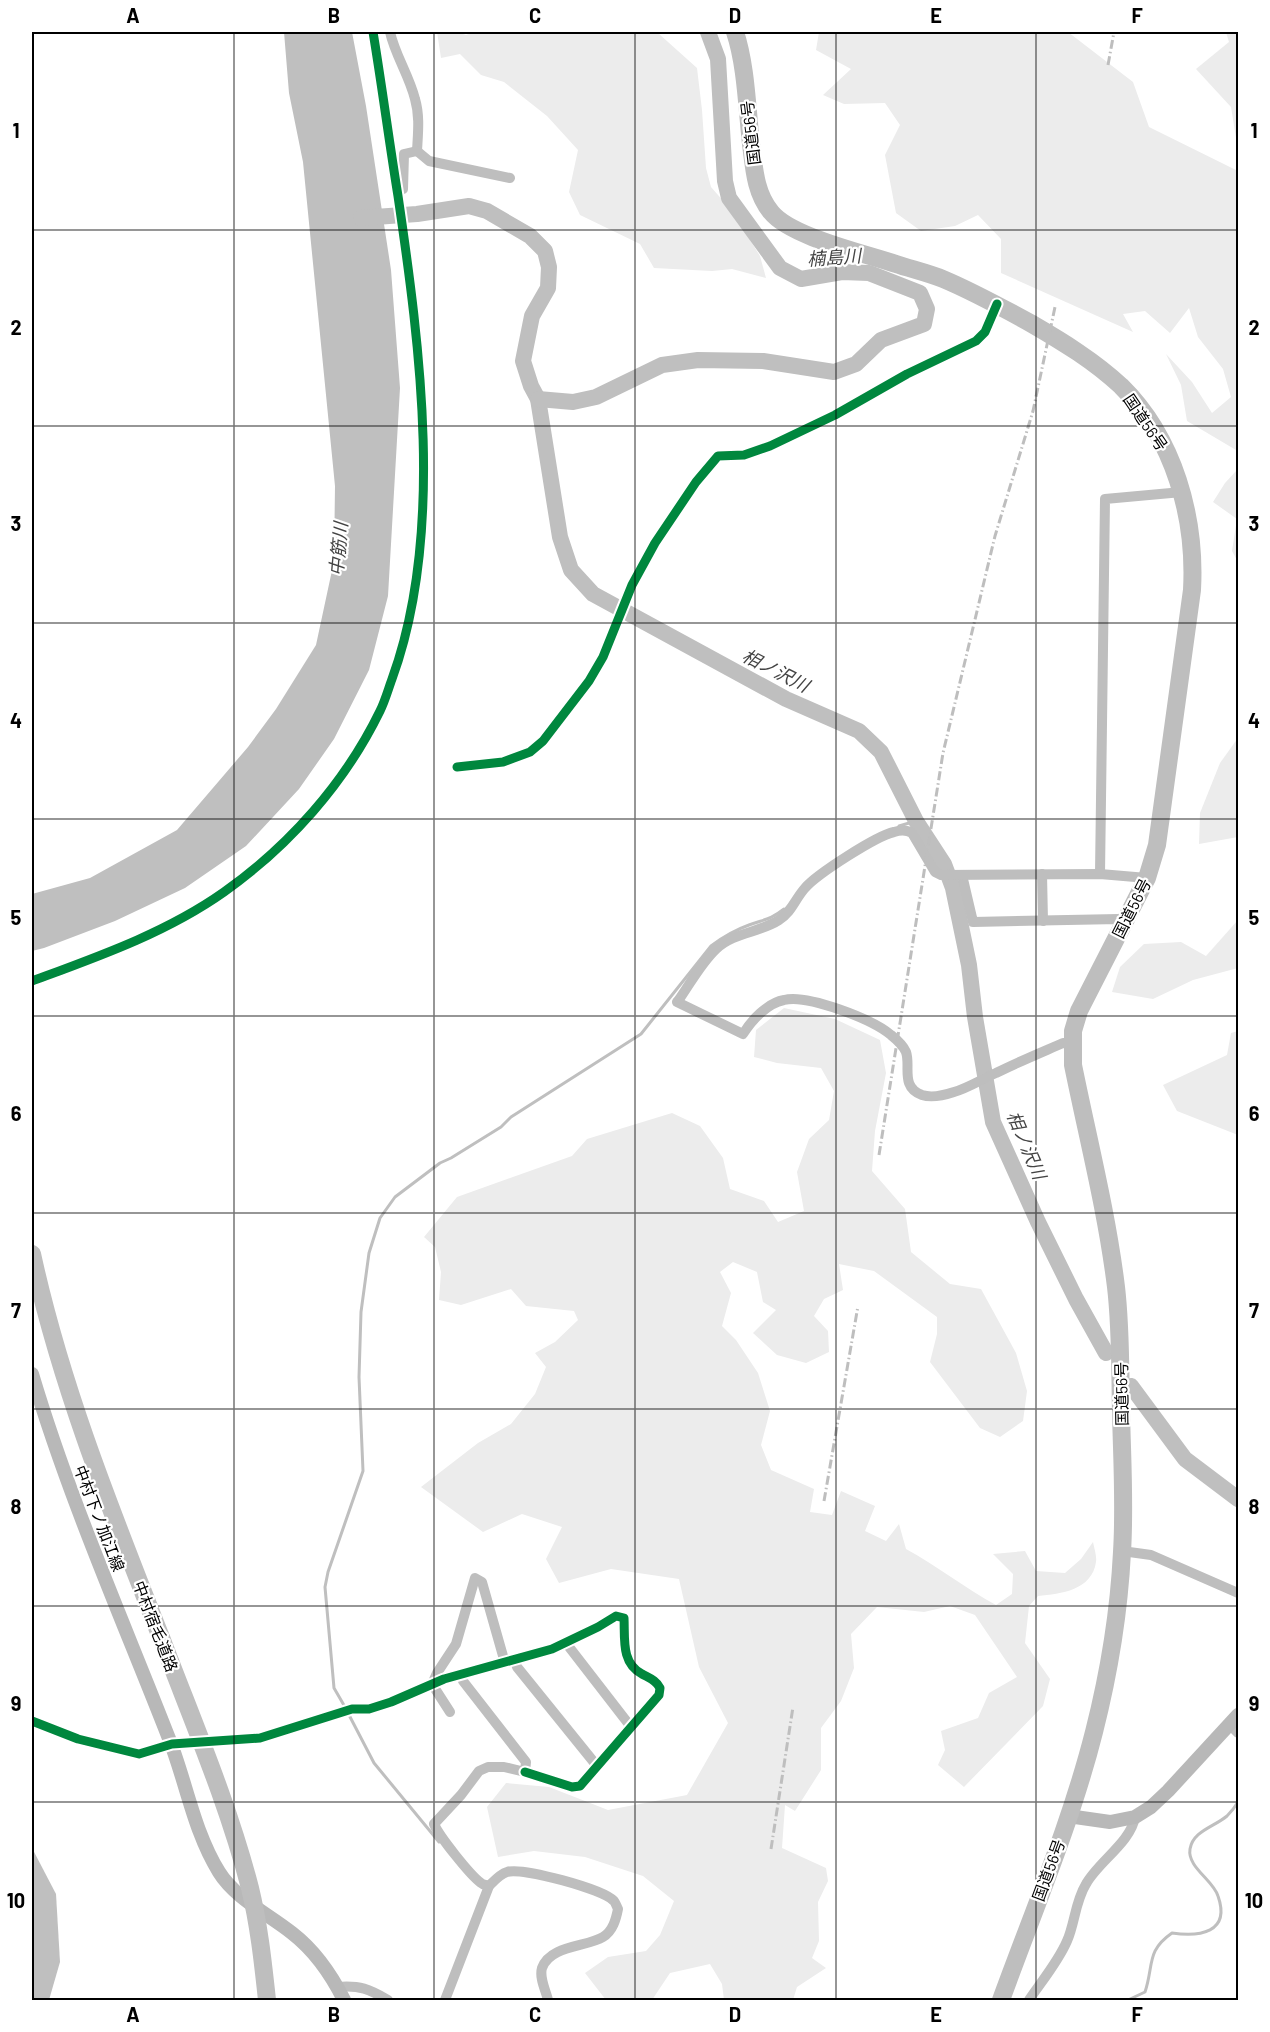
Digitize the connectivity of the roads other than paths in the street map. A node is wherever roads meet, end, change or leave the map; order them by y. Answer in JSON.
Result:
{"nodes":[{"id":1,"x":373,"y":32,"type":"edge"},
{"id":2,"x":390,"y":32,"type":"edge"},
{"id":3,"x":735,"y":32,"type":"edge"},
{"id":4,"x":417,"y":151,"type":"junction"},
{"id":5,"x":510,"y":178,"type":"dead end"},
{"id":6,"x":398,"y":196,"type":"junction"},
{"id":7,"x":997,"y":304,"type":"junction"},
{"id":8,"x":1182,"y":492,"type":"junction"},
{"id":9,"x":457,"y":767,"type":"dead end"},
{"id":10,"x":1042,"y":874,"type":"junction"},
{"id":11,"x":1100,"y":874,"type":"junction"},
{"id":12,"x":959,"y":875,"type":"junction"},
{"id":13,"x":1147,"y":878,"type":"junction"},
{"id":14,"x":1043,"y":921,"type":"junction"},
{"id":15,"x":1124,"y":923,"type":"junction"},
{"id":16,"x":32,"y":981,"type":"edge"},
{"id":17,"x":1072,"y":1044,"type":"junction"},
{"id":18,"x":32,"y":1254,"type":"edge"},
{"id":19,"x":32,"y":1374,"type":"edge"},
{"id":20,"x":1122,"y":1551,"type":"junction"},
{"id":21,"x":1239,"y":1593,"type":"edge"},
{"id":22,"x":566,"y":1643,"type":"junction"},
{"id":23,"x":510,"y":1662,"type":"junction"},
{"id":24,"x":462,"y":1675,"type":"junction"},
{"id":25,"x":432,"y":1684,"type":"junction"},
{"id":26,"x":450,"y":1712,"type":"dead end"},
{"id":27,"x":32,"y":1721,"type":"edge"},
{"id":28,"x":1236,"y":1725,"type":"edge"},
{"id":29,"x":632,"y":1727,"type":"junction"},
{"id":30,"x":172,"y":1744,"type":"junction"},
{"id":31,"x":597,"y":1766,"type":"junction"},
{"id":32,"x":525,"y":1772,"type":"junction"},
{"id":33,"x":1068,"y":1816,"type":"junction"},
{"id":34,"x":1135,"y":1817,"type":"junction"},
{"id":35,"x":489,"y":1886,"type":"junction"},
{"id":36,"x":338,"y":1987,"type":"junction"},
{"id":37,"x":267,"y":2001,"type":"edge"},
{"id":38,"x":344,"y":2001,"type":"edge"},
{"id":39,"x":388,"y":2001,"type":"edge"},
{"id":40,"x":445,"y":2001,"type":"edge"},
{"id":41,"x":548,"y":2001,"type":"edge"},
{"id":42,"x":1001,"y":2001,"type":"edge"},
{"id":43,"x":1029,"y":2001,"type":"edge"}],
"edges":[{"from":1,"to":6,"type":"street"},
{"from":2,"to":4,"type":"street"},
{"from":3,"to":7,"type":"highway","name":"国道56号"},
{"from":4,"to":5,"type":"street"},
{"from":4,"to":6,"type":"street"},
{"from":6,"to":16,"type":"street"},
{"from":7,"to":8,"type":"highway","name":"国道56号"},
{"from":7,"to":9,"type":"street"},
{"from":8,"to":11,"type":"street"},
{"from":8,"to":13,"type":"highway","name":"国道56号"},
{"from":10,"to":11,"type":"street"},
{"from":10,"to":12,"type":"street"},
{"from":10,"to":14,"type":"street"},
{"from":11,"to":13,"type":"street"},
{"from":12,"to":14,"type":"street"},
{"from":12,"to":17,"type":"street"},
{"from":13,"to":15,"type":"highway","name":"国道56号"},
{"from":14,"to":15,"type":"street"},
{"from":15,"to":17,"type":"highway","name":"国道56号"},
{"from":17,"to":20,"type":"highway","name":"国道56号"},
{"from":18,"to":37,"type":"highway","name":"中村宿毛道路"},
{"from":19,"to":30,"type":"main road","name":"中村下ノ加江線"},
{"from":20,"to":21,"type":"street"},
{"from":20,"to":33,"type":"highway","name":"国道56号"},
{"from":22,"to":23,"type":"street"},
{"from":22,"to":29,"type":"street"},
{"from":22,"to":29,"type":"street"},
{"from":23,"to":24,"type":"street"},
{"from":23,"to":25,"type":"street"},
{"from":23,"to":31,"type":"street"},
{"from":24,"to":25,"type":"street"},
{"from":24,"to":32,"type":"street"},
{"from":25,"to":26,"type":"street"},
{"from":25,"to":30,"type":"street"},
{"from":27,"to":30,"type":"street"},
{"from":28,"to":34,"type":"main road"},
{"from":29,"to":31,"type":"street"},
{"from":30,"to":36,"type":"main road","name":"中村下ノ加江線"},
{"from":31,"to":32,"type":"street"},
{"from":32,"to":35,"type":"street"},
{"from":33,"to":34,"type":"main road"},
{"from":33,"to":42,"type":"highway","name":"国道56号"},
{"from":34,"to":43,"type":"street"},
{"from":35,"to":40,"type":"street"},
{"from":35,"to":41,"type":"street"},
{"from":36,"to":38,"type":"main road","name":"中村下ノ加江線"},
{"from":36,"to":39,"type":"street"}]}
